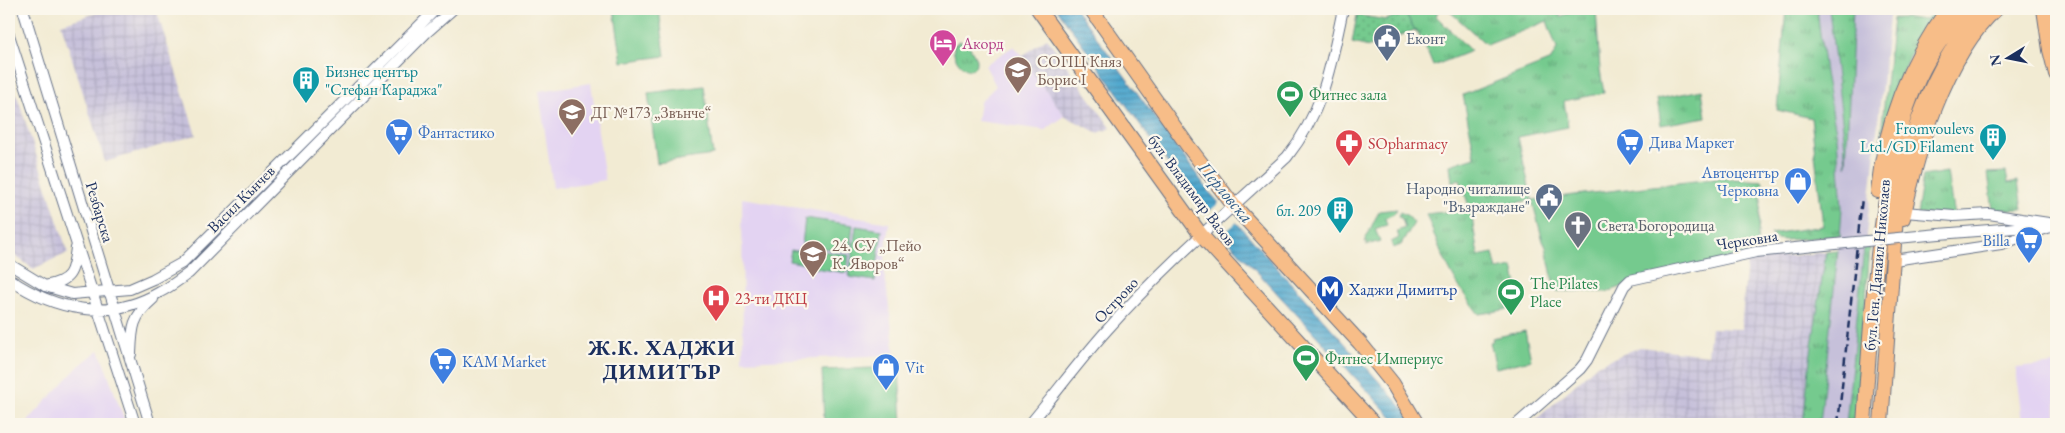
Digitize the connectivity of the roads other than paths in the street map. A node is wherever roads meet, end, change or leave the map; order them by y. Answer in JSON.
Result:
{"nodes":[{"id":1,"x":23,"y":9,"type":"edge"},
{"id":2,"x":436,"y":9,"type":"edge"},
{"id":3,"x":453,"y":9,"type":"edge"},
{"id":4,"x":1038,"y":9,"type":"edge"},
{"id":5,"x":1091,"y":9,"type":"edge"},
{"id":6,"x":1343,"y":9,"type":"edge"},
{"id":7,"x":1948,"y":9,"type":"edge"},
{"id":8,"x":1965,"y":9,"type":"edge"},
{"id":9,"x":1980,"y":9,"type":"edge"},
{"id":10,"x":1996,"y":9,"type":"edge"},
{"id":11,"x":2044,"y":9,"type":"edge"},
{"id":12,"x":9,"y":35,"type":"edge"},
{"id":13,"x":2056,"y":74,"type":"edge"},
{"id":14,"x":1231,"y":208,"type":"junction"},
{"id":15,"x":1904,"y":212,"type":"junction"},
{"id":16,"x":2056,"y":224,"type":"edge"},
{"id":17,"x":1206,"y":231,"type":"junction"},
{"id":18,"x":76,"y":245,"type":"junction"},
{"id":19,"x":1893,"y":263,"type":"junction"},
{"id":20,"x":9,"y":264,"type":"edge"},
{"id":21,"x":1876,"y":264,"type":"junction"},
{"id":22,"x":9,"y":279,"type":"edge"},
{"id":23,"x":45,"y":286,"type":"junction"},
{"id":24,"x":108,"y":292,"type":"junction"},
{"id":25,"x":93,"y":293,"type":"junction"},
{"id":26,"x":160,"y":293,"type":"junction"},
{"id":27,"x":114,"y":309,"type":"junction"},
{"id":28,"x":98,"y":311,"type":"junction"},
{"id":29,"x":131,"y":366,"type":"junction"},
{"id":30,"x":135,"y":424,"type":"edge"},
{"id":31,"x":150,"y":424,"type":"edge"},
{"id":32,"x":1030,"y":424,"type":"edge"},
{"id":33,"x":1374,"y":424,"type":"edge"},
{"id":34,"x":1417,"y":424,"type":"edge"},
{"id":35,"x":1517,"y":424,"type":"edge"},
{"id":36,"x":1864,"y":424,"type":"edge"},
{"id":37,"x":1881,"y":424,"type":"edge"}],
"edges":[{"from":1,"to":24,"type":"street","name":"Резбарска"},
{"from":2,"to":24,"type":"street","name":"Васил Кънчев"},
{"from":3,"to":26,"type":"street","name":"Васил Кънчев"},
{"from":4,"to":17,"type":"main road","name":"бул. Владимир Вазов"},
{"from":5,"to":14,"type":"main road","name":"бул. Владимир Вазов"},
{"from":6,"to":14,"type":"street","name":"Острово"},
{"from":7,"to":21,"type":"main road"},
{"from":8,"to":21,"type":"main road","name":"бул. Ген. Данаил Николаев"},
{"from":9,"to":19,"type":"main road","name":"бул. Ген. Данаил Николаев"},
{"from":10,"to":15,"type":"main road"},
{"from":11,"to":13,"type":"main road"},
{"from":12,"to":18,"type":"street","name":"Резбарска"},
{"from":14,"to":17,"type":"street","name":"Острово"},
{"from":14,"to":34,"type":"main road","name":"бул. Владимир Вазов"},
{"from":15,"to":16,"type":"street"},
{"from":15,"to":19,"type":"main road"},
{"from":16,"to":19,"type":"street"},
{"from":16,"to":35,"type":"street","name":"Черковна","bridge":true},
{"from":17,"to":32,"type":"street","name":"Острово"},
{"from":17,"to":33,"type":"main road","name":"бул. Владимир Вазов"},
{"from":18,"to":23,"type":"street"},
{"from":18,"to":25,"type":"street","name":"Резбарска"},
{"from":19,"to":37,"type":"main road","name":"бул. Ген. Данаил Николаев"},
{"from":20,"to":23,"type":"street","name":"Васил Кънчев"},
{"from":21,"to":36,"type":"main road","name":"бул. Ген. Данаил Николаев"},
{"from":22,"to":28,"type":"street","name":"Васил Кънчев"},
{"from":23,"to":25,"type":"street","name":"Васил Кънчев"},
{"from":24,"to":25,"type":"street","name":"Васил Кънчев"},
{"from":24,"to":27,"type":"street","name":"Резбарска"},
{"from":25,"to":28,"type":"street","name":"Резбарска"},
{"from":26,"to":27,"type":"street","name":"Васил Кънчев"},
{"from":26,"to":29,"type":"street"},
{"from":27,"to":28,"type":"street","name":"Васил Кънчев"},
{"from":27,"to":29,"type":"street","name":"Резбарска"},
{"from":28,"to":30,"type":"street","name":"Резбарска"},
{"from":29,"to":31,"type":"street","name":"Резбарска"}]}
